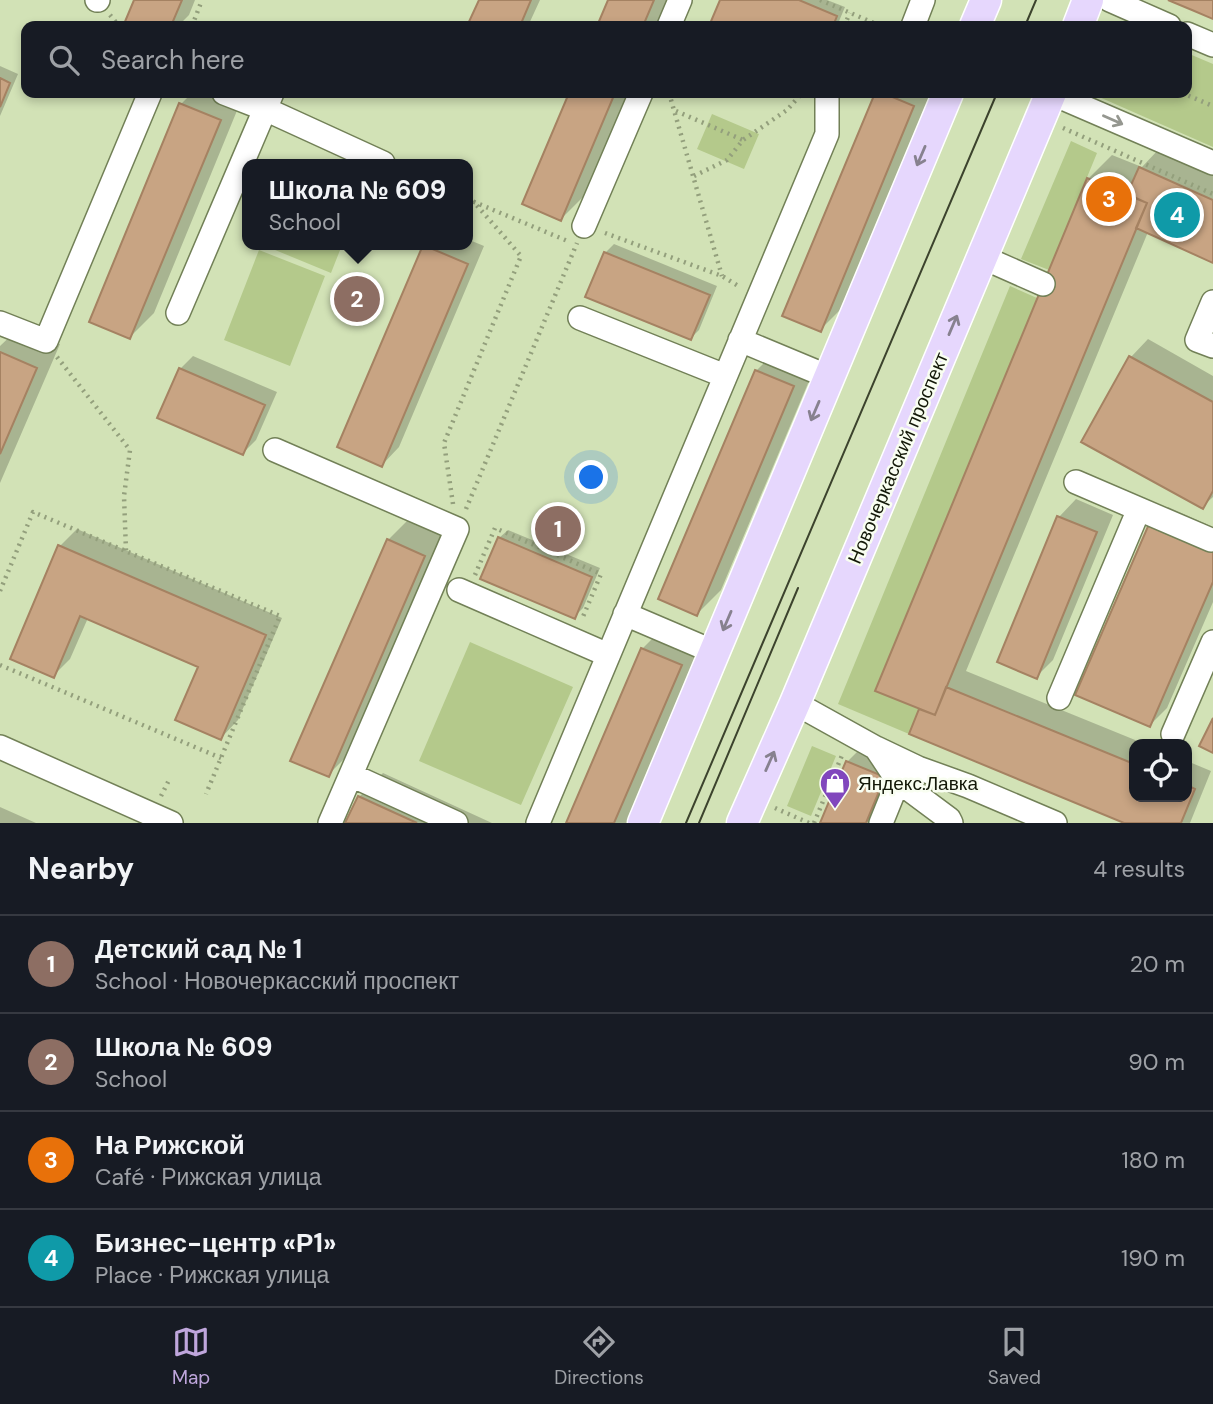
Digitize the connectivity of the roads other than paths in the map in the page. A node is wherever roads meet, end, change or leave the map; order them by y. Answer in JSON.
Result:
{"nodes":[{"id":1,"x":680,"y":0,"type":"edge"},
{"id":2,"x":923,"y":0,"type":"edge"},
{"id":3,"x":986,"y":0,"type":"edge"},
{"id":4,"x":1088,"y":0,"type":"edge"},
{"id":5,"x":1110,"y":0,"type":"edge"},
{"id":6,"x":671,"y":21,"type":"edge"},
{"id":7,"x":915,"y":21,"type":"edge"},
{"id":8,"x":977,"y":21,"type":"edge"},
{"id":9,"x":1080,"y":21,"type":"edge"},
{"id":10,"x":1158,"y":21,"type":"edge"},
{"id":11,"x":1192,"y":36,"type":"edge"},
{"id":12,"x":1213,"y":46,"type":"edge"},
{"id":13,"x":148,"y":98,"type":"edge"},
{"id":14,"x":639,"y":98,"type":"edge"},
{"id":15,"x":827,"y":98,"type":"edge"},
{"id":16,"x":946,"y":98,"type":"edge"},
{"id":17,"x":1049,"y":98,"type":"edge"},
{"id":18,"x":1063,"y":98,"type":"edge"},
{"id":19,"x":269,"y":101,"type":"edge"},
{"id":20,"x":244,"y":159,"type":"edge"},
{"id":21,"x":376,"y":159,"type":"edge"},
{"id":22,"x":1213,"y":163,"type":"edge"},
{"id":23,"x":242,"y":164,"type":"edge"},
{"id":24,"x":580,"y":236,"type":"road end"},
{"id":25,"x":982,"y":257,"type":"junction"},
{"id":26,"x":1043,"y":284,"type":"dead end"},
{"id":27,"x":1213,"y":302,"type":"edge"},
{"id":28,"x":178,"y":313,"type":"dead end"},
{"id":29,"x":580,"y":318,"type":"dead end"},
{"id":30,"x":0,"y":323,"type":"edge"},
{"id":31,"x":740,"y":340,"type":"junction"},
{"id":32,"x":1213,"y":346,"type":"edge"},
{"id":33,"x":725,"y":376,"type":"junction"},
{"id":34,"x":829,"y":377,"type":"junction"},
{"id":35,"x":275,"y":450,"type":"dead end"},
{"id":36,"x":1076,"y":482,"type":"dead end"},
{"id":37,"x":1139,"y":509,"type":"junction"},
{"id":38,"x":1212,"y":539,"type":"edge"},
{"id":39,"x":463,"y":592,"type":"road end"},
{"id":40,"x":625,"y":614,"type":"junction"},
{"id":41,"x":1213,"y":642,"type":"edge"},
{"id":42,"x":714,"y":652,"type":"junction"},
{"id":43,"x":608,"y":655,"type":"junction"},
{"id":44,"x":1059,"y":698,"type":"dead end"},
{"id":45,"x":795,"y":703,"type":"junction"},
{"id":46,"x":1172,"y":734,"type":"dead end"},
{"id":47,"x":0,"y":747,"type":"edge"},
{"id":48,"x":876,"y":748,"type":"junction"},
{"id":49,"x":351,"y":775,"type":"junction"},
{"id":50,"x":898,"y":781,"type":"junction"},
{"id":51,"x":171,"y":823,"type":"edge"},
{"id":52,"x":330,"y":823,"type":"edge"},
{"id":53,"x":456,"y":823,"type":"edge"},
{"id":54,"x":538,"y":823,"type":"edge"},
{"id":55,"x":643,"y":823,"type":"edge"},
{"id":56,"x":742,"y":823,"type":"edge"},
{"id":57,"x":881,"y":823,"type":"edge"},
{"id":58,"x":951,"y":823,"type":"edge"},
{"id":59,"x":1055,"y":823,"type":"edge"}],
"edges":[{"from":1,"to":6,"type":"street"},
{"from":2,"to":7,"type":"street"},
{"from":3,"to":8,"type":"main road"},
{"from":4,"to":9,"type":"main road"},
{"from":5,"to":10,"type":"street"},
{"from":11,"to":12,"type":"street"},
{"from":13,"to":30,"type":"street"},
{"from":14,"to":24,"type":"street"},
{"from":15,"to":31,"type":"street"},
{"from":16,"to":34,"type":"main road","one_way":true},
{"from":17,"to":25,"type":"main road","name":"Новочеркасский проспект"},
{"from":18,"to":22,"type":"street","one_way":true},
{"from":19,"to":20,"type":"street"},
{"from":19,"to":21,"type":"street"},
{"from":23,"to":28,"type":"street"},
{"from":25,"to":26,"type":"street"},
{"from":45,"to":25,"type":"main road","name":"Новочеркасский проспект","one_way":true},
{"from":27,"to":32,"type":"street"},
{"from":29,"to":33,"type":"street"},
{"from":31,"to":33,"type":"street"},
{"from":31,"to":34,"type":"street"},
{"from":33,"to":40,"type":"street"},
{"from":34,"to":42,"type":"main road","one_way":true},
{"from":35,"to":49,"type":"street"},
{"from":36,"to":37,"type":"street"},
{"from":37,"to":38,"type":"street"},
{"from":37,"to":44,"type":"street"},
{"from":39,"to":43,"type":"street"},
{"from":40,"to":42,"type":"street"},
{"from":40,"to":43,"type":"street"},
{"from":41,"to":46,"type":"street"},
{"from":42,"to":55,"type":"main road"},
{"from":43,"to":54,"type":"street"},
{"from":45,"to":48,"type":"street"},
{"from":56,"to":45,"type":"main road","name":"Новочеркасский проспект","one_way":true},
{"from":47,"to":51,"type":"street"},
{"from":48,"to":50,"type":"street"},
{"from":48,"to":59,"type":"street"},
{"from":49,"to":52,"type":"street"},
{"from":49,"to":53,"type":"street"},
{"from":50,"to":57,"type":"street"},
{"from":50,"to":58,"type":"street"}]}
